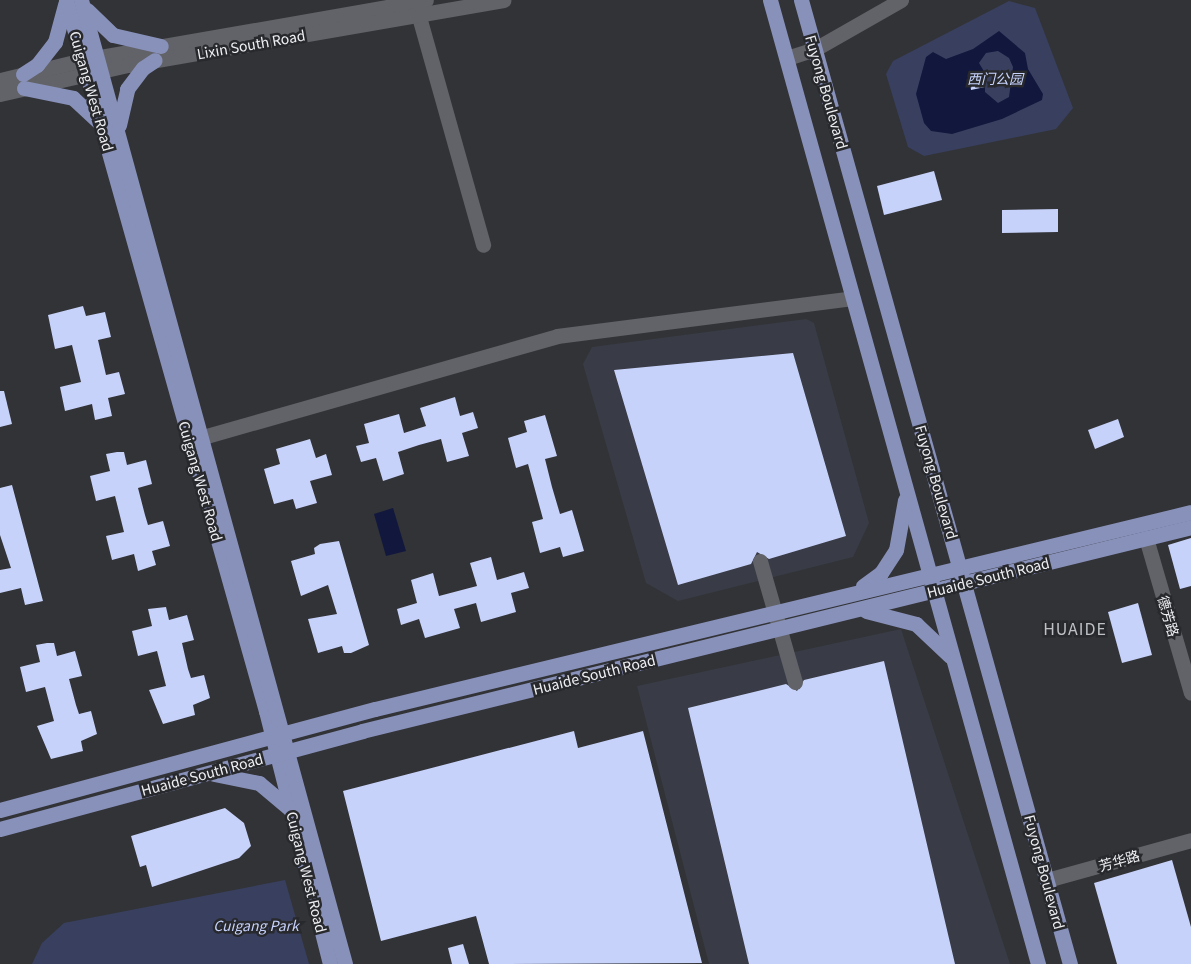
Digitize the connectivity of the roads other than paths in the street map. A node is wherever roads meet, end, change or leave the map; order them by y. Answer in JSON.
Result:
{"nodes":[{"id":1,"x":66,"y":0,"type":"edge"},
{"id":2,"x":81,"y":0,"type":"edge"},
{"id":3,"x":503,"y":0,"type":"edge"},
{"id":4,"x":770,"y":0,"type":"edge"},
{"id":5,"x":801,"y":0,"type":"edge"},
{"id":6,"x":901,"y":0,"type":"edge"},
{"id":7,"x":420,"y":5,"type":"edge"},
{"id":8,"x":815,"y":50,"type":"junction"},
{"id":9,"x":158,"y":53,"type":"junction"},
{"id":10,"x":786,"y":58,"type":"junction"},
{"id":11,"x":92,"y":65,"type":"junction"},
{"id":12,"x":0,"y":80,"type":"edge"},
{"id":13,"x":24,"y":81,"type":"junction"},
{"id":14,"x":0,"y":94,"type":"edge"},
{"id":15,"x":102,"y":125,"type":"junction"},
{"id":16,"x":119,"y":134,"type":"junction"},
{"id":17,"x":484,"y":245,"type":"dead end"},
{"id":18,"x":853,"y":298,"type":"junction"},
{"id":19,"x":203,"y":437,"type":"junction"},
{"id":20,"x":905,"y":483,"type":"junction"},
{"id":21,"x":1191,"y":512,"type":"edge"},
{"id":22,"x":1191,"y":527,"type":"edge"},
{"id":23,"x":1146,"y":538,"type":"junction"},
{"id":24,"x":760,"y":561,"type":"dead end"},
{"id":25,"x":961,"y":566,"type":"junction"},
{"id":26,"x":930,"y":573,"type":"junction"},
{"id":27,"x":965,"y":583,"type":"junction"},
{"id":28,"x":934,"y":590,"type":"junction"},
{"id":29,"x":849,"y":593,"type":"junction"},
{"id":30,"x":852,"y":611,"type":"junction"},
{"id":31,"x":955,"y":667,"type":"junction"},
{"id":32,"x":795,"y":682,"type":"dead end"},
{"id":33,"x":1191,"y":693,"type":"edge"},
{"id":34,"x":278,"y":734,"type":"junction"},
{"id":35,"x":283,"y":752,"type":"junction"},
{"id":36,"x":197,"y":775,"type":"junction"},
{"id":37,"x":0,"y":810,"type":"edge"},
{"id":38,"x":291,"y":811,"type":"junction"},
{"id":39,"x":0,"y":829,"type":"edge"},
{"id":40,"x":1191,"y":840,"type":"edge"},
{"id":41,"x":1047,"y":880,"type":"junction"},
{"id":42,"x":330,"y":964,"type":"edge"},
{"id":43,"x":345,"y":964,"type":"edge"},
{"id":44,"x":1038,"y":964,"type":"edge"},
{"id":45,"x":1070,"y":964,"type":"edge"}],
"edges":[{"from":1,"to":11,"type":"main road","name":"Cuigang West Road"},
{"from":1,"to":13,"type":"main road"},
{"from":2,"to":9,"type":"main road"},
{"from":2,"to":11,"type":"main road","name":"Cuigang West Road"},
{"from":3,"to":7,"type":"street","name":"Lixin South Road"},
{"from":4,"to":10,"type":"main road"},
{"from":5,"to":8,"type":"main road","name":"Fuyong Boulevard"},
{"from":6,"to":8,"type":"street"},
{"from":7,"to":9,"type":"street","name":"Lixin South Road"},
{"from":7,"to":17,"type":"street"},
{"from":8,"to":10,"type":"street"},
{"from":8,"to":25,"type":"main road","name":"Fuyong Boulevard"},
{"from":9,"to":11,"type":"street","name":"Lixin South Road"},
{"from":9,"to":16,"type":"main road"},
{"from":10,"to":18,"type":"main road"},
{"from":11,"to":13,"type":"street","name":"Lixin South Road"},
{"from":11,"to":15,"type":"main road","name":"Cuigang West Road"},
{"from":11,"to":16,"type":"main road","name":"Cuigang West Road"},
{"from":12,"to":13,"type":"street","name":"Lixin South Road"},
{"from":13,"to":14,"type":"street","name":"Lixin South Road"},
{"from":13,"to":15,"type":"main road"},
{"from":15,"to":34,"type":"main road","name":"Cuigang West Road"},
{"from":16,"to":19,"type":"main road","name":"Cuigang West Road"},
{"from":18,"to":19,"type":"street"},
{"from":18,"to":20,"type":"main road"},
{"from":19,"to":34,"type":"main road","name":"Cuigang West Road"},
{"from":20,"to":26,"type":"main road"},
{"from":20,"to":29,"type":"main road"},
{"from":21,"to":25,"type":"main road","name":"Huaide South Road"},
{"from":22,"to":23,"type":"main road","name":"Huaide South Road"},
{"from":23,"to":27,"type":"main road","name":"Huaide South Road"},
{"from":23,"to":33,"type":"street","name":"德芳路"},
{"from":24,"to":32,"type":"street"},
{"from":25,"to":26,"type":"main road","name":"Huaide South Road"},
{"from":25,"to":27,"type":"main road","name":"Fuyong Boulevard"},
{"from":26,"to":28,"type":"main road"},
{"from":26,"to":29,"type":"main road","name":"Huaide South Road"},
{"from":27,"to":28,"type":"main road","name":"Huaide South Road"},
{"from":27,"to":41,"type":"main road","name":"Fuyong Boulevard"},
{"from":28,"to":30,"type":"main road","name":"Huaide South Road"},
{"from":28,"to":31,"type":"main road"},
{"from":29,"to":34,"type":"main road","name":"Huaide South Road"},
{"from":30,"to":31,"type":"main road"},
{"from":30,"to":35,"type":"main road","name":"Huaide South Road"},
{"from":31,"to":44,"type":"main road"},
{"from":34,"to":35,"type":"main road","name":"Cuigang West Road"},
{"from":34,"to":37,"type":"main road","name":"Huaide South Road"},
{"from":35,"to":36,"type":"main road","name":"Huaide South Road"},
{"from":35,"to":38,"type":"main road","name":"Cuigang West Road"},
{"from":35,"to":43,"type":"main road","name":"Cuigang West Road"},
{"from":36,"to":38,"type":"main road"},
{"from":36,"to":39,"type":"main road","name":"Huaide South Road"},
{"from":38,"to":42,"type":"main road","name":"Cuigang West Road"},
{"from":40,"to":41,"type":"street","name":"芳华路"},
{"from":41,"to":45,"type":"main road","name":"Fuyong Boulevard"}]}
